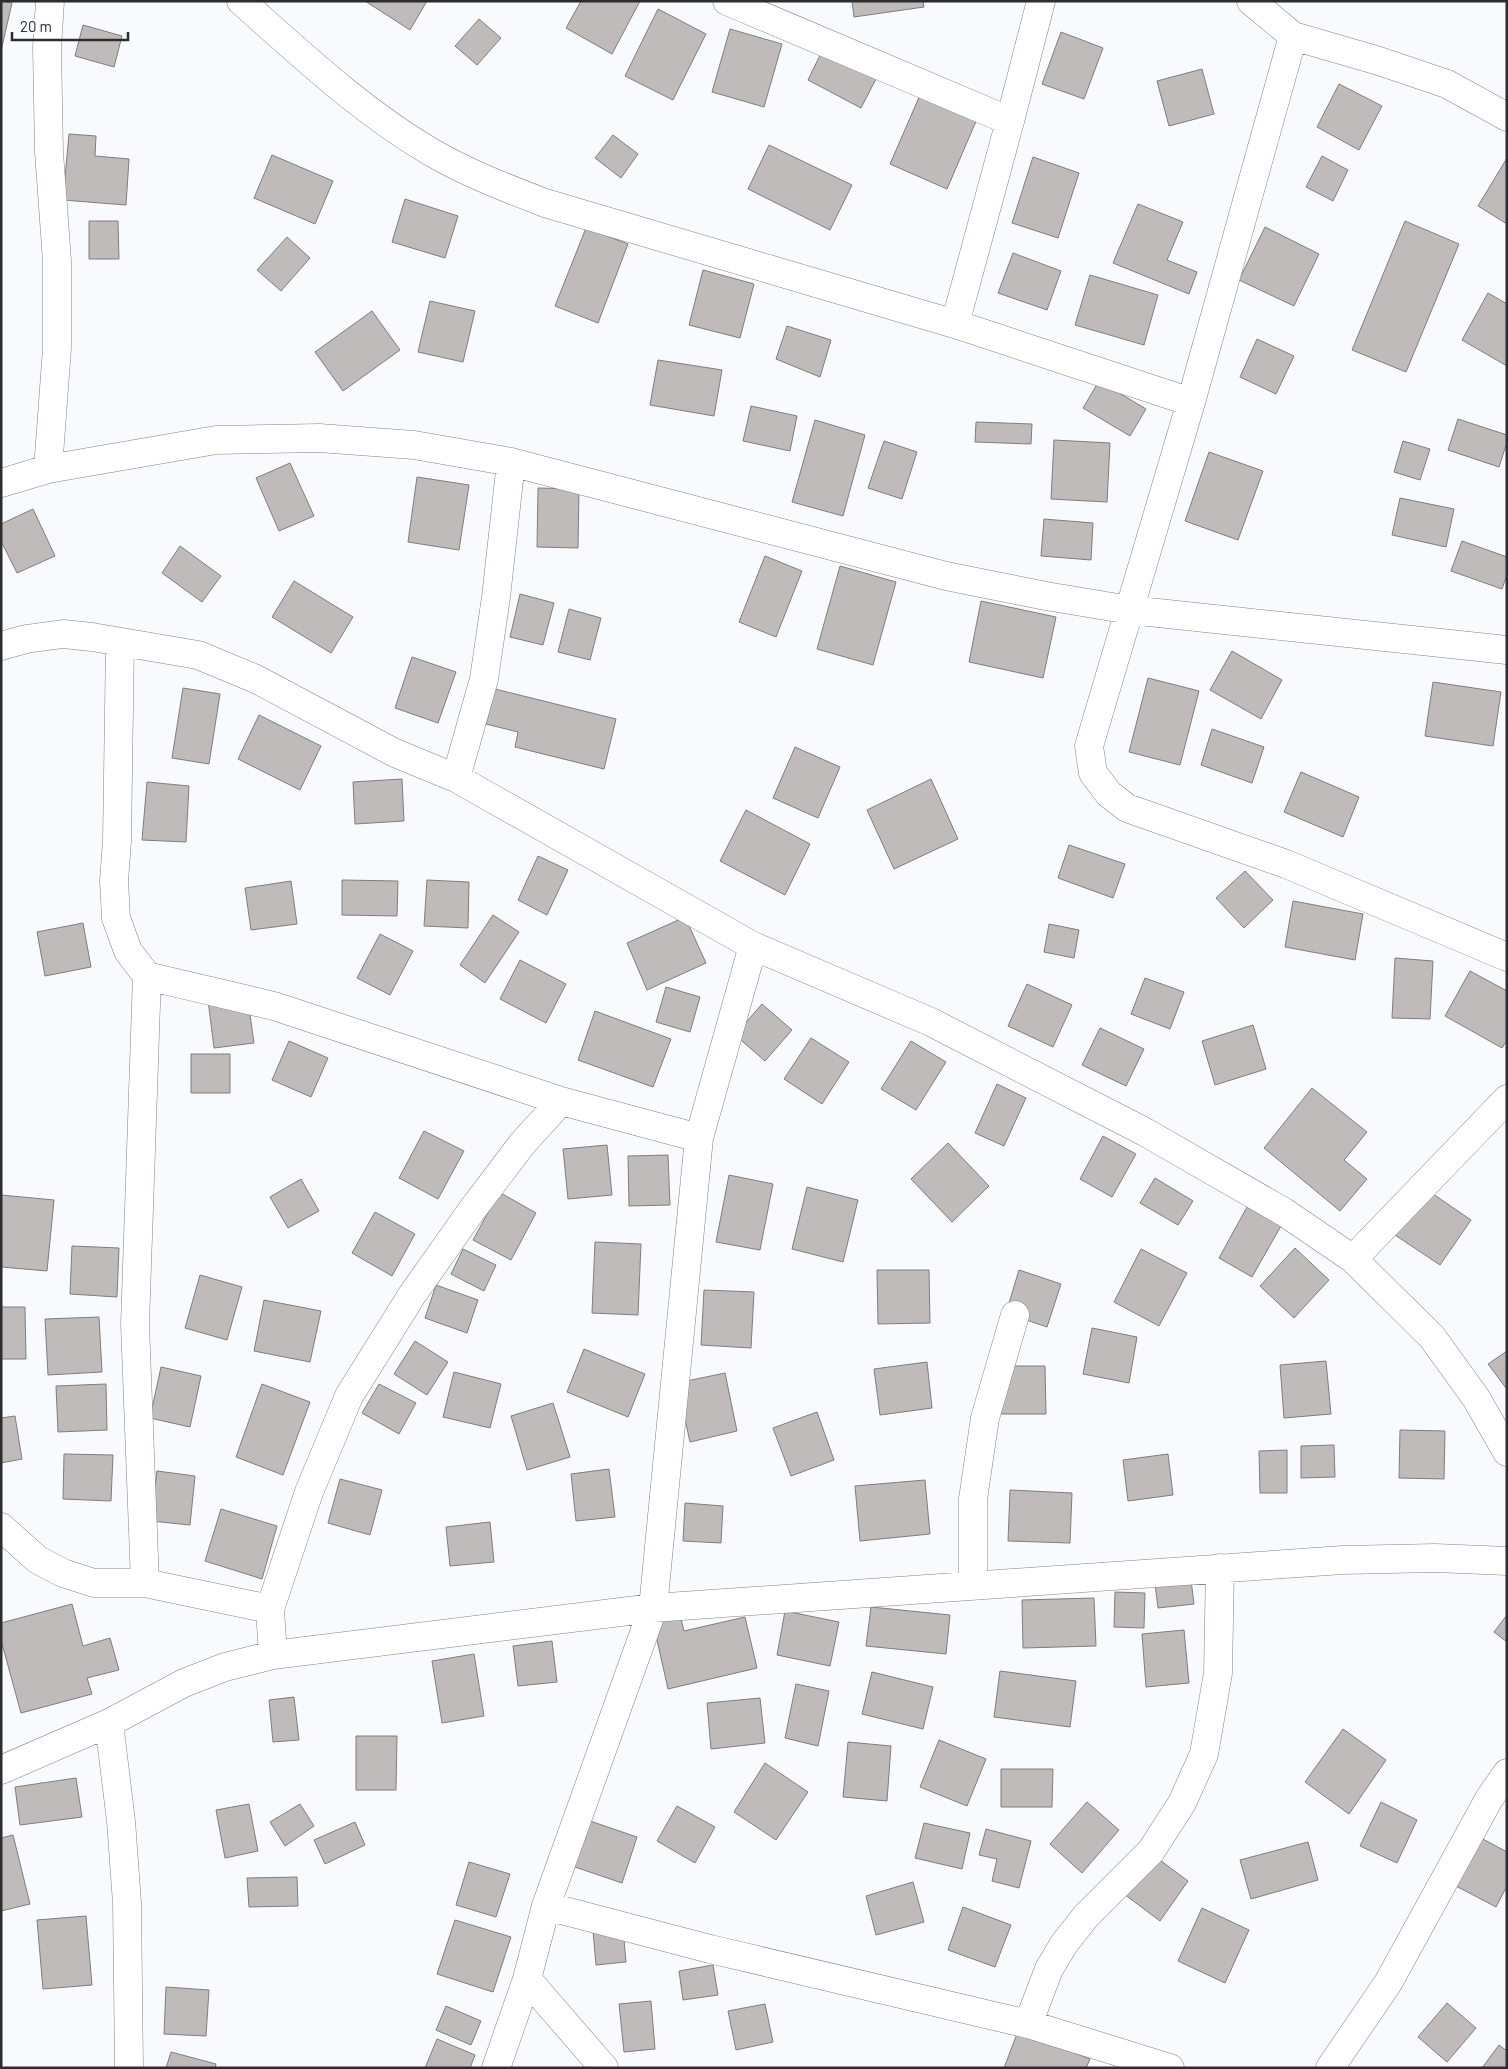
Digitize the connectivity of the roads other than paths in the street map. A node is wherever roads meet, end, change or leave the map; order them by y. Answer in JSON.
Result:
{"nodes":[{"id":1,"x":50,"y":1,"type":"edge"},
{"id":2,"x":241,"y":1,"type":"edge"},
{"id":3,"x":727,"y":1,"type":"edge"},
{"id":4,"x":1042,"y":1,"type":"edge"},
{"id":5,"x":1251,"y":1,"type":"edge"},
{"id":6,"x":1293,"y":36,"type":"junction"},
{"id":7,"x":1507,"y":117,"type":"edge"},
{"id":8,"x":1010,"y":121,"type":"junction"},
{"id":9,"x":955,"y":324,"type":"junction"},
{"id":10,"x":1191,"y":402,"type":"junction"},
{"id":11,"x":511,"y":462,"type":"junction"},
{"id":12,"x":48,"y":469,"type":"junction"},
{"id":13,"x":1,"y":483,"type":"edge"},
{"id":14,"x":1130,"y":610,"type":"junction"},
{"id":15,"x":120,"y":642,"type":"junction"},
{"id":16,"x":1,"y":646,"type":"edge"},
{"id":17,"x":1507,"y":650,"type":"edge"},
{"id":18,"x":456,"y":778,"type":"junction"},
{"id":19,"x":754,"y":946,"type":"junction"},
{"id":20,"x":1507,"y":957,"type":"edge"},
{"id":21,"x":148,"y":976,"type":"junction"},
{"id":22,"x":1507,"y":1099,"type":"edge"},
{"id":23,"x":561,"y":1101,"type":"junction"},
{"id":24,"x":699,"y":1138,"type":"junction"},
{"id":25,"x":1353,"y":1259,"type":"junction"},
{"id":26,"x":1015,"y":1315,"type":"dead end"},
{"id":27,"x":1507,"y":1452,"type":"edge"},
{"id":28,"x":1,"y":1527,"type":"edge"},
{"id":29,"x":1507,"y":1561,"type":"edge"},
{"id":30,"x":1220,"y":1568,"type":"junction"},
{"id":31,"x":145,"y":1583,"type":"junction"},
{"id":32,"x":973,"y":1586,"type":"junction"},
{"id":33,"x":653,"y":1608,"type":"junction"},
{"id":34,"x":270,"y":1609,"type":"junction"},
{"id":35,"x":272,"y":1655,"type":"junction"},
{"id":36,"x":109,"y":1723,"type":"junction"},
{"id":37,"x":1,"y":1770,"type":"edge"},
{"id":38,"x":1507,"y":1773,"type":"edge"},
{"id":39,"x":546,"y":1906,"type":"junction"},
{"id":40,"x":527,"y":1978,"type":"junction"},
{"id":41,"x":1028,"y":2024,"type":"junction"},
{"id":42,"x":129,"y":2068,"type":"edge"},
{"id":43,"x":496,"y":2068,"type":"edge"},
{"id":44,"x":604,"y":2068,"type":"edge"},
{"id":45,"x":1170,"y":2068,"type":"edge"},
{"id":46,"x":1330,"y":2068,"type":"edge"}],
"edges":[{"from":1,"to":12,"type":"street"},
{"from":2,"to":9,"type":"street"},
{"from":3,"to":8,"type":"street"},
{"from":4,"to":8,"type":"street"},
{"from":5,"to":6,"type":"street"},
{"from":6,"to":7,"type":"street"},
{"from":6,"to":10,"type":"street"},
{"from":8,"to":9,"type":"street"},
{"from":9,"to":10,"type":"street"},
{"from":10,"to":14,"type":"street"},
{"from":11,"to":12,"type":"street"},
{"from":11,"to":14,"type":"street"},
{"from":11,"to":18,"type":"street"},
{"from":12,"to":13,"type":"street"},
{"from":14,"to":17,"type":"street"},
{"from":14,"to":20,"type":"street"},
{"from":15,"to":16,"type":"street"},
{"from":15,"to":18,"type":"street"},
{"from":15,"to":21,"type":"street"},
{"from":18,"to":19,"type":"street"},
{"from":19,"to":24,"type":"street"},
{"from":19,"to":25,"type":"street"},
{"from":21,"to":23,"type":"street"},
{"from":21,"to":31,"type":"street"},
{"from":22,"to":25,"type":"street"},
{"from":23,"to":24,"type":"street"},
{"from":23,"to":34,"type":"street"},
{"from":24,"to":33,"type":"street"},
{"from":25,"to":27,"type":"street"},
{"from":26,"to":32,"type":"street"},
{"from":28,"to":31,"type":"street"},
{"from":29,"to":30,"type":"street"},
{"from":30,"to":32,"type":"street"},
{"from":30,"to":41,"type":"street"},
{"from":31,"to":34,"type":"street"},
{"from":32,"to":33,"type":"street"},
{"from":33,"to":35,"type":"street"},
{"from":33,"to":39,"type":"street"},
{"from":34,"to":35,"type":"street"},
{"from":35,"to":36,"type":"street"},
{"from":36,"to":37,"type":"street"},
{"from":36,"to":42,"type":"street"},
{"from":38,"to":46,"type":"street"},
{"from":39,"to":40,"type":"street"},
{"from":39,"to":41,"type":"street"},
{"from":40,"to":43,"type":"street"},
{"from":40,"to":44,"type":"street"},
{"from":41,"to":45,"type":"street"}]}
